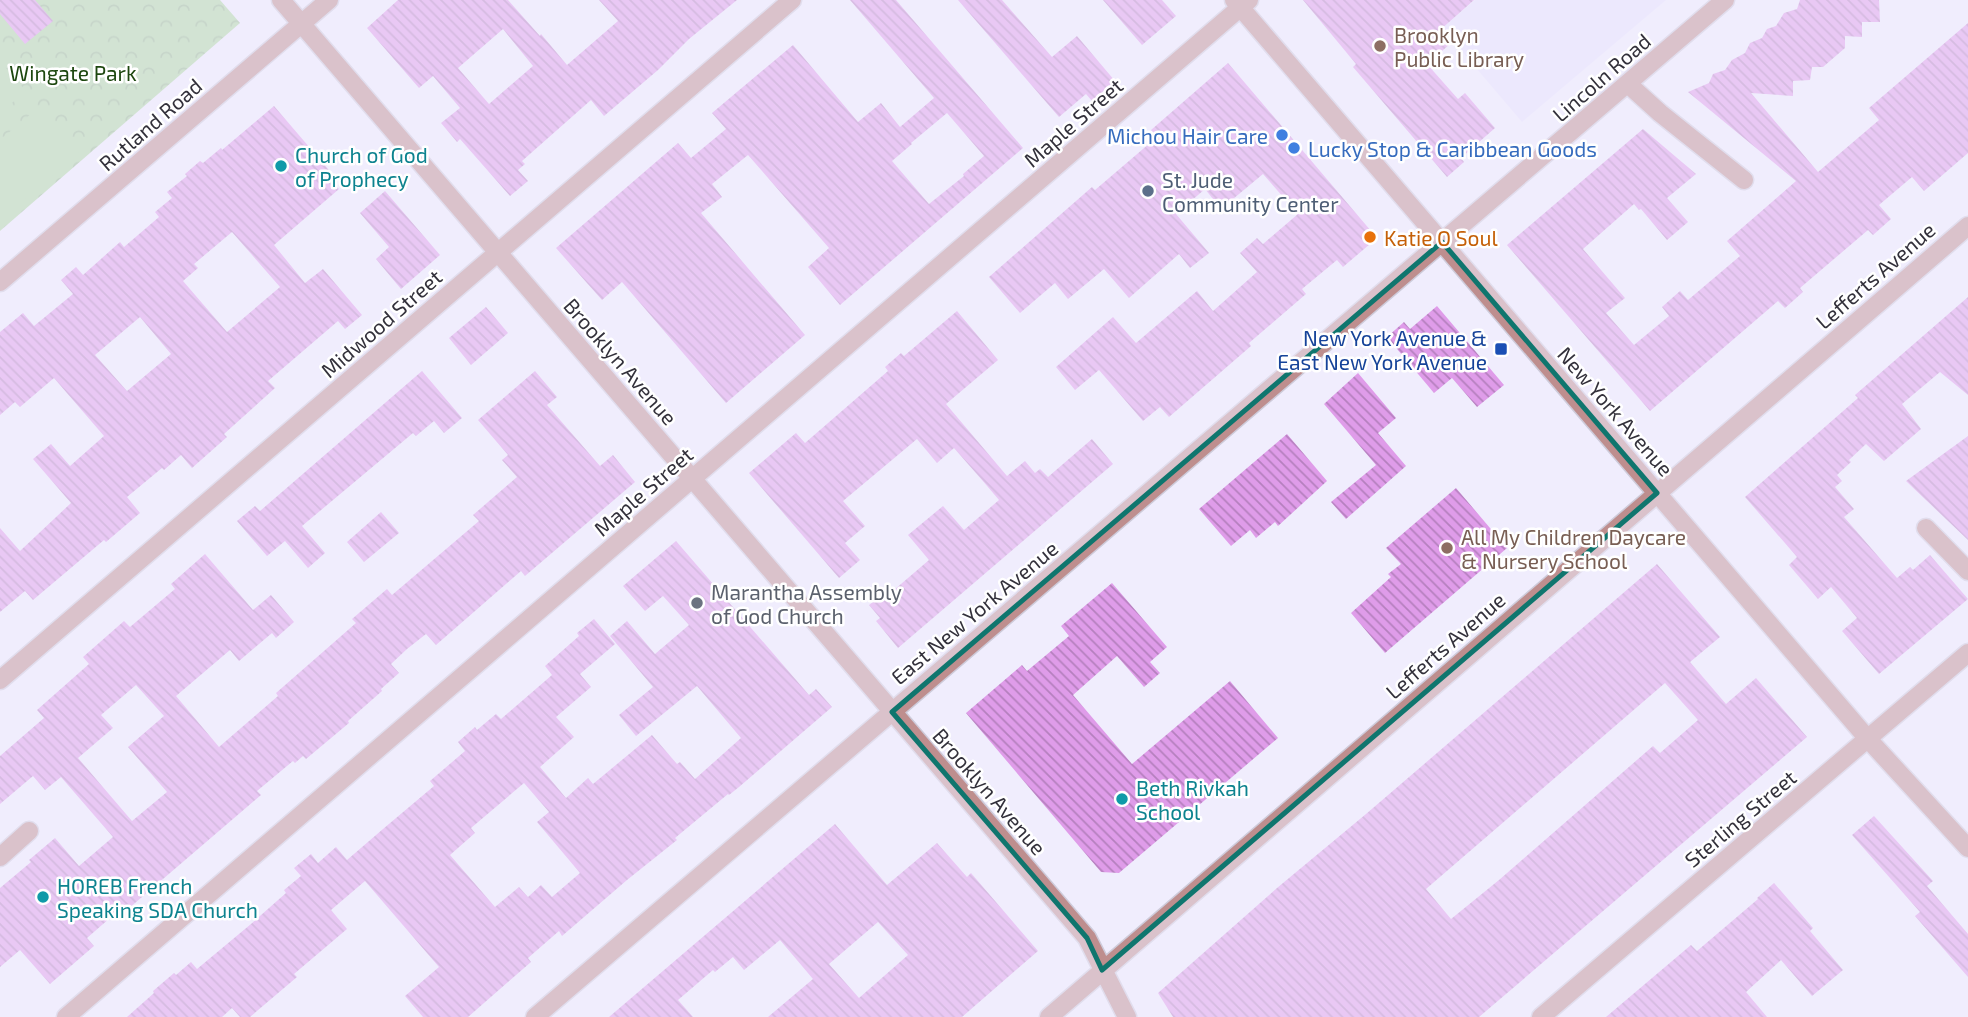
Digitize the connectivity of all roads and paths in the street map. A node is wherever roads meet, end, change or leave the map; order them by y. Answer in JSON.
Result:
{"nodes":[{"id":1,"x":281,"y":0,"type":"edge"},
{"id":2,"x":329,"y":0,"type":"edge"},
{"id":3,"x":792,"y":0,"type":"edge"},
{"id":4,"x":1725,"y":0,"type":"edge"},
{"id":5,"x":1241,"y":3,"type":"edge"},
{"id":6,"x":302,"y":24,"type":"junction"},
{"id":7,"x":1628,"y":83,"type":"junction"},
{"id":8,"x":1744,"y":180,"type":"dead end"},
{"id":9,"x":1968,"y":226,"type":"edge"},
{"id":10,"x":1442,"y":243,"type":"junction"},
{"id":11,"x":498,"y":252,"type":"junction"},
{"id":12,"x":0,"y":282,"type":"edge"},
{"id":13,"x":692,"y":479,"type":"junction"},
{"id":14,"x":1657,"y":493,"type":"junction"},
{"id":15,"x":1926,"y":528,"type":"dead end"},
{"id":16,"x":1968,"y":571,"type":"edge"},
{"id":17,"x":1968,"y":653,"type":"edge"},
{"id":18,"x":0,"y":680,"type":"edge"},
{"id":19,"x":892,"y":712,"type":"junction"},
{"id":20,"x":1868,"y":739,"type":"junction"},
{"id":21,"x":29,"y":831,"type":"dead end"},
{"id":22,"x":1968,"y":848,"type":"edge"},
{"id":23,"x":0,"y":857,"type":"edge"},
{"id":24,"x":1102,"y":970,"type":"junction"},
{"id":25,"x":65,"y":1017,"type":"edge"},
{"id":26,"x":536,"y":1017,"type":"edge"},
{"id":27,"x":1049,"y":1017,"type":"edge"},
{"id":28,"x":1127,"y":1017,"type":"edge"},
{"id":29,"x":1541,"y":1017,"type":"edge"}],
"edges":[{"from":1,"to":6,"type":"street","name":"Brooklyn Avenue"},
{"from":2,"to":6,"type":"street","name":"Rutland Road"},
{"from":3,"to":11,"type":"street","name":"Midwood Street"},
{"from":4,"to":7,"type":"street","name":"Lincoln Road"},
{"from":5,"to":10,"type":"street","name":"New York Avenue"},
{"from":5,"to":13,"type":"street","name":"Maple Street"},
{"from":6,"to":11,"type":"street","name":"Brooklyn Avenue"},
{"from":6,"to":12,"type":"street","name":"Rutland Road"},
{"from":7,"to":8,"type":"street"},
{"from":7,"to":10,"type":"street","name":"Lincoln Road"},
{"from":9,"to":14,"type":"street","name":"Lefferts Avenue"},
{"from":10,"to":14,"type":"street","name":"New York Avenue"},
{"from":10,"to":19,"type":"street","name":"East New York Avenue"},
{"from":11,"to":13,"type":"street","name":"Brooklyn Avenue"},
{"from":11,"to":18,"type":"street","name":"Midwood Street"},
{"from":13,"to":19,"type":"street","name":"Brooklyn Avenue"},
{"from":13,"to":25,"type":"street","name":"Maple Street"},
{"from":14,"to":20,"type":"street","name":"New York Avenue"},
{"from":14,"to":24,"type":"street","name":"Lefferts Avenue"},
{"from":15,"to":16,"type":"street"},
{"from":17,"to":20,"type":"street","name":"Sterling Street"},
{"from":19,"to":24,"type":"street","name":"Brooklyn Avenue"},
{"from":19,"to":26,"type":"street","name":"East New York Avenue"},
{"from":20,"to":22,"type":"street","name":"New York Avenue"},
{"from":20,"to":29,"type":"street","name":"Sterling Street"},
{"from":21,"to":23,"type":"street"},
{"from":24,"to":27,"type":"street","name":"Lefferts Avenue"},
{"from":24,"to":28,"type":"street","name":"Brooklyn Avenue"}]}
